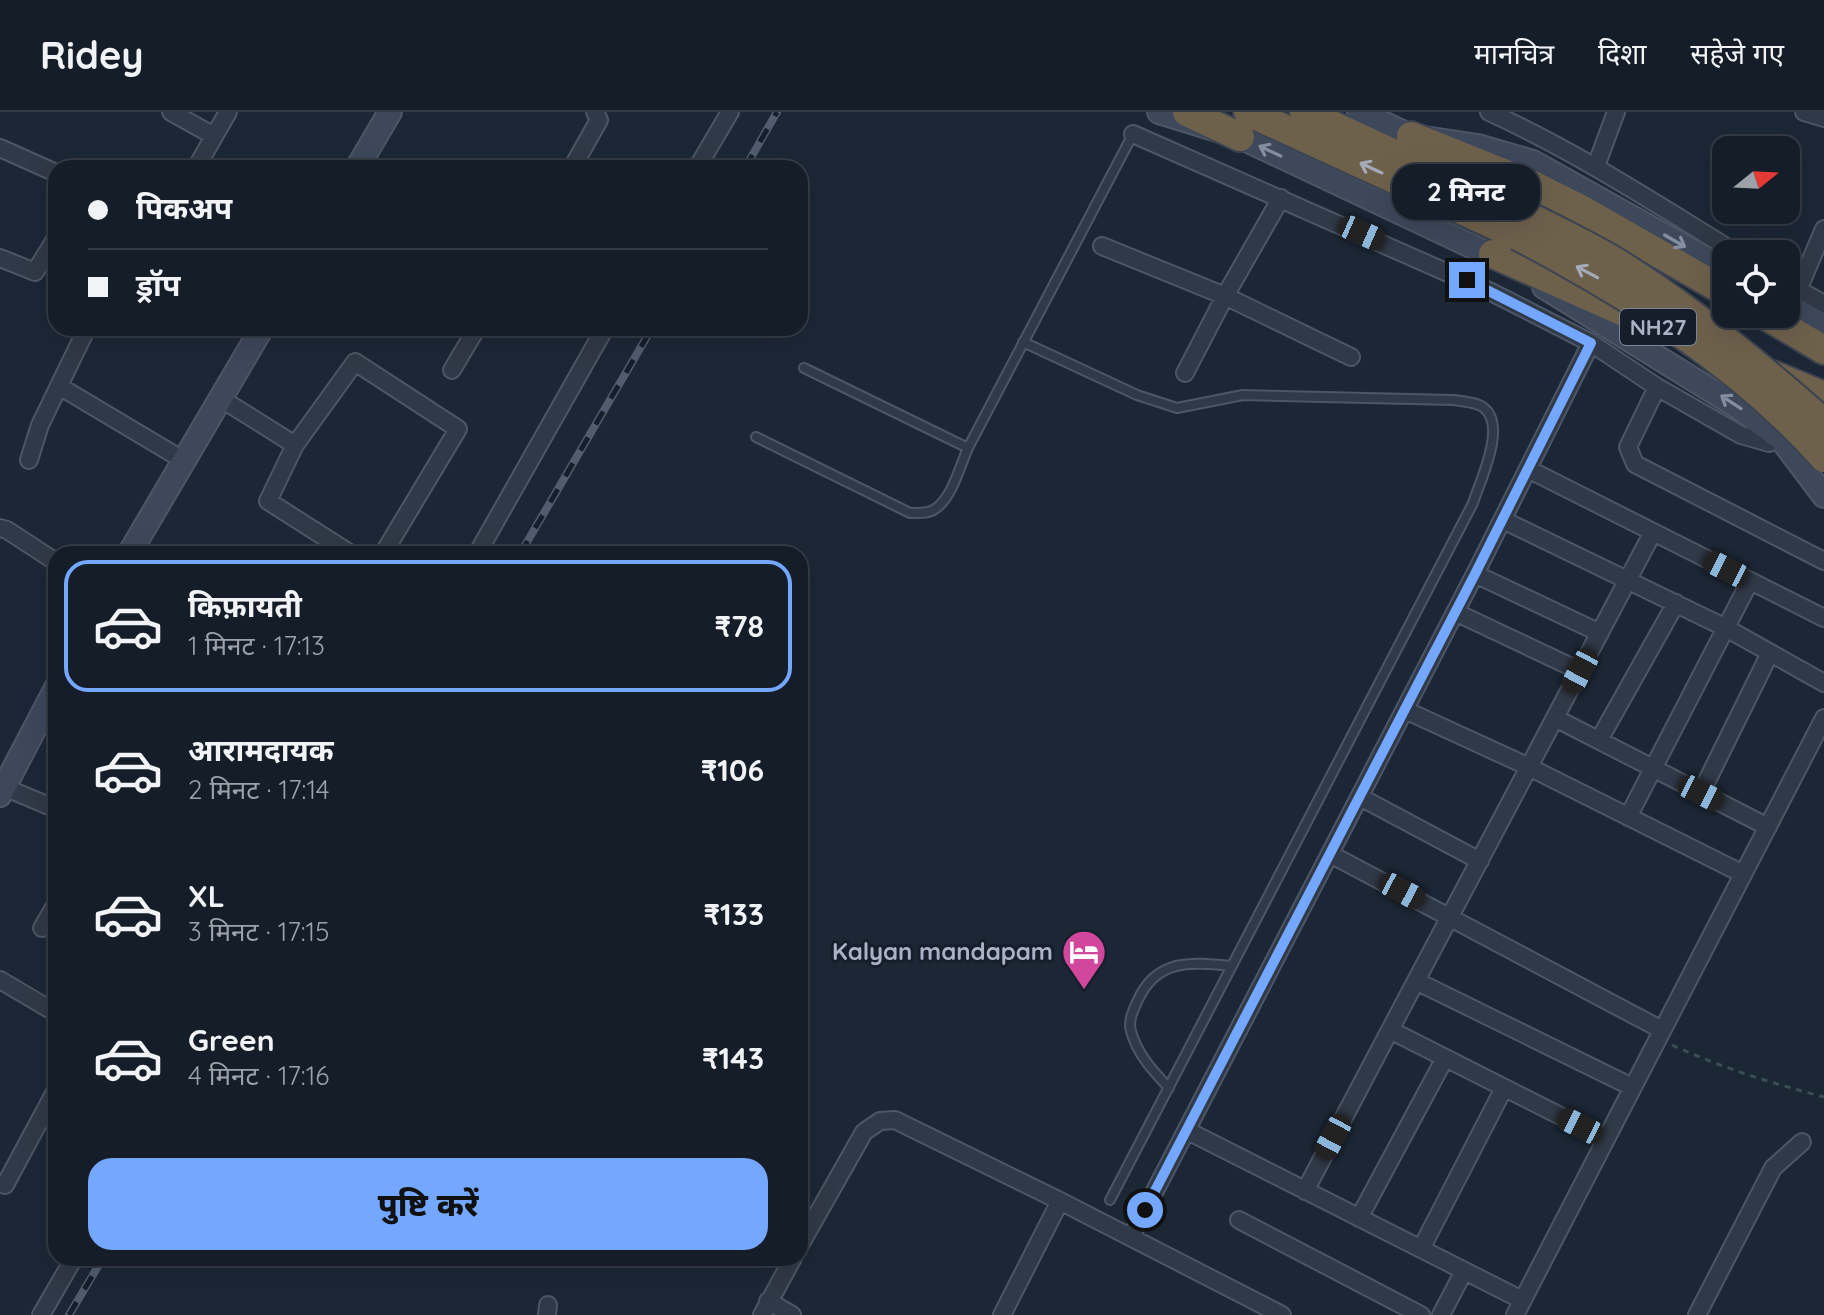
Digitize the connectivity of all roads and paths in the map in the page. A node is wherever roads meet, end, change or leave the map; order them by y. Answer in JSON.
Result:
{"nodes":[{"id":1,"x":171,"y":112,"type":"edge"},
{"id":2,"x":228,"y":112,"type":"edge"},
{"id":3,"x":390,"y":112,"type":"edge"},
{"id":4,"x":595,"y":112,"type":"edge"},
{"id":5,"x":730,"y":112,"type":"edge"},
{"id":6,"x":1159,"y":112,"type":"edge"},
{"id":7,"x":1187,"y":112,"type":"edge"},
{"id":8,"x":1304,"y":112,"type":"edge"},
{"id":9,"x":1359,"y":112,"type":"edge"},
{"id":10,"x":1489,"y":112,"type":"edge"},
{"id":11,"x":1616,"y":112,"type":"edge"},
{"id":12,"x":1804,"y":112,"type":"edge"},
{"id":13,"x":1824,"y":118,"type":"edge"},
{"id":14,"x":1244,"y":124,"type":"edge"},
{"id":15,"x":1133,"y":134,"type":"joint"},
{"id":16,"x":214,"y":136,"type":"junction"},
{"id":17,"x":1411,"y":136,"type":"joint"},
{"id":18,"x":1,"y":151,"type":"edge"},
{"id":19,"x":200,"y":160,"type":"edge"},
{"id":20,"x":362,"y":160,"type":"edge"},
{"id":21,"x":576,"y":160,"type":"edge"},
{"id":22,"x":702,"y":160,"type":"edge"},
{"id":23,"x":1596,"y":166,"type":"junction"},
{"id":24,"x":48,"y":170,"type":"edge"},
{"id":25,"x":1532,"y":173,"type":"junction"},
{"id":26,"x":1281,"y":198,"type":"junction"},
{"id":27,"x":1522,"y":226,"type":"junction"},
{"id":28,"x":1824,"y":229,"type":"edge"},
{"id":29,"x":1715,"y":240,"type":"edge"},
{"id":30,"x":1102,"y":246,"type":"dead end"},
{"id":31,"x":48,"y":251,"type":"edge"},
{"id":32,"x":1493,"y":254,"type":"junction"},
{"id":33,"x":0,"y":258,"type":"edge"},
{"id":34,"x":1712,"y":263,"type":"edge"},
{"id":35,"x":1800,"y":273,"type":"edge"},
{"id":36,"x":1712,"y":284,"type":"edge"},
{"id":37,"x":1225,"y":296,"type":"junction"},
{"id":38,"x":1800,"y":296,"type":"edge"},
{"id":39,"x":1800,"y":302,"type":"edge"},
{"id":40,"x":1824,"y":304,"type":"edge"},
{"id":41,"x":1824,"y":326,"type":"edge"},
{"id":42,"x":1787,"y":328,"type":"edge"},
{"id":43,"x":83,"y":336,"type":"edge"},
{"id":44,"x":257,"y":336,"type":"edge"},
{"id":45,"x":472,"y":336,"type":"edge"},
{"id":46,"x":600,"y":336,"type":"edge"},
{"id":47,"x":1023,"y":342,"type":"junction"},
{"id":48,"x":1591,"y":343,"type":"junction"},
{"id":49,"x":1824,"y":350,"type":"edge"},
{"id":50,"x":1351,"y":357,"type":"dead end"},
{"id":51,"x":804,"y":368,"type":"dead end"},
{"id":52,"x":452,"y":370,"type":"dead end"},
{"id":53,"x":1185,"y":373,"type":"dead end"},
{"id":54,"x":59,"y":386,"type":"junction"},
{"id":55,"x":1657,"y":387,"type":"junction"},
{"id":56,"x":1824,"y":396,"type":"edge"},
{"id":57,"x":220,"y":398,"type":"junction"},
{"id":58,"x":1824,"y":423,"type":"edge"},
{"id":59,"x":756,"y":437,"type":"dead end"},
{"id":60,"x":1781,"y":439,"type":"junction"},
{"id":61,"x":295,"y":445,"type":"junction"},
{"id":62,"x":968,"y":448,"type":"junction"},
{"id":63,"x":1824,"y":458,"type":"edge"},
{"id":64,"x":29,"y":460,"type":"dead end"},
{"id":65,"x":183,"y":460,"type":"junction"},
{"id":66,"x":1528,"y":469,"type":"junction"},
{"id":67,"x":1824,"y":496,"type":"edge"},
{"id":68,"x":1503,"y":520,"type":"junction"},
{"id":69,"x":0,"y":528,"type":"edge"},
{"id":70,"x":1653,"y":532,"type":"junction"},
{"id":71,"x":134,"y":546,"type":"edge"},
{"id":72,"x":338,"y":546,"type":"edge"},
{"id":73,"x":388,"y":546,"type":"edge"},
{"id":74,"x":482,"y":546,"type":"edge"},
{"id":75,"x":48,"y":557,"type":"edge"},
{"id":76,"x":1824,"y":561,"type":"edge"},
{"id":77,"x":1475,"y":574,"type":"junction"},
{"id":78,"x":1628,"y":580,"type":"junction"},
{"id":79,"x":1750,"y":581,"type":"junction"},
{"id":80,"x":1676,"y":603,"type":"junction"},
{"id":81,"x":1455,"y":612,"type":"junction"},
{"id":82,"x":1824,"y":618,"type":"edge"},
{"id":83,"x":1726,"y":628,"type":"junction"},
{"id":84,"x":1600,"y":633,"type":"junction"},
{"id":85,"x":1770,"y":653,"type":"junction"},
{"id":86,"x":1580,"y":671,"type":"junction"},
{"id":87,"x":1824,"y":683,"type":"edge"},
{"id":88,"x":1405,"y":710,"type":"junction"},
{"id":89,"x":1555,"y":718,"type":"junction"},
{"id":90,"x":1824,"y":718,"type":"edge"},
{"id":91,"x":47,"y":725,"type":"edge"},
{"id":92,"x":1599,"y":740,"type":"junction"},
{"id":93,"x":1529,"y":767,"type":"junction"},
{"id":94,"x":1653,"y":769,"type":"junction"},
{"id":95,"x":2,"y":791,"type":"edge"},
{"id":96,"x":1701,"y":793,"type":"junction"},
{"id":97,"x":1360,"y":797,"type":"junction"},
{"id":98,"x":48,"y":806,"type":"edge"},
{"id":99,"x":1628,"y":817,"type":"junction"},
{"id":100,"x":1768,"y":827,"type":"junction"},
{"id":101,"x":1330,"y":854,"type":"junction"},
{"id":102,"x":1480,"y":861,"type":"junction"},
{"id":103,"x":1743,"y":874,"type":"junction"},
{"id":104,"x":1450,"y":916,"type":"junction"},
{"id":105,"x":48,"y":918,"type":"edge"},
{"id":106,"x":42,"y":928,"type":"dead end"},
{"id":107,"x":1232,"y":966,"type":"junction"},
{"id":108,"x":0,"y":980,"type":"edge"},
{"id":109,"x":1416,"y":981,"type":"junction"},
{"id":110,"x":48,"y":1008,"type":"edge"},
{"id":111,"x":1390,"y":1030,"type":"junction"},
{"id":112,"x":1660,"y":1034,"type":"junction"},
{"id":113,"x":1445,"y":1058,"type":"junction"},
{"id":114,"x":1632,"y":1087,"type":"junction"},
{"id":115,"x":1169,"y":1088,"type":"junction"},
{"id":116,"x":1504,"y":1088,"type":"junction"},
{"id":117,"x":1824,"y":1097,"type":"edge"},
{"id":118,"x":48,"y":1105,"type":"edge"},
{"id":119,"x":1188,"y":1131,"type":"junction"},
{"id":120,"x":1606,"y":1139,"type":"junction"},
{"id":121,"x":1802,"y":1142,"type":"dead end"},
{"id":122,"x":5,"y":1185,"type":"dead end"},
{"id":123,"x":1305,"y":1191,"type":"junction"},
{"id":124,"x":1110,"y":1200,"type":"dead end"},
{"id":125,"x":1060,"y":1201,"type":"junction"},
{"id":126,"x":1359,"y":1218,"type":"junction"},
{"id":127,"x":1239,"y":1220,"type":"dead end"},
{"id":128,"x":808,"y":1231,"type":"edge"},
{"id":129,"x":1131,"y":1237,"type":"junction"},
{"id":130,"x":1421,"y":1249,"type":"junction"},
{"id":131,"x":69,"y":1266,"type":"edge"},
{"id":132,"x":789,"y":1266,"type":"edge"},
{"id":133,"x":1464,"y":1271,"type":"junction"},
{"id":134,"x":765,"y":1308,"type":"edge"},
{"id":135,"x":1518,"y":1308,"type":"edge"},
{"id":136,"x":41,"y":1315,"type":"edge"},
{"id":137,"x":792,"y":1315,"type":"edge"},
{"id":138,"x":1002,"y":1315,"type":"edge"},
{"id":139,"x":1282,"y":1315,"type":"edge"},
{"id":140,"x":1421,"y":1315,"type":"edge"},
{"id":141,"x":1441,"y":1315,"type":"edge"},
{"id":142,"x":1697,"y":1315,"type":"edge"}],
"edges":[{"from":1,"to":16,"type":"street"},
{"from":2,"to":16,"type":"street"},
{"from":3,"to":20,"type":"main road"},
{"from":4,"to":21,"type":"street"},
{"from":5,"to":22,"type":"street"},
{"from":6,"to":14,"type":"main road"},
{"from":7,"to":14,"type":"highway","number":"NH27"},
{"from":8,"to":27,"type":"highway"},
{"from":9,"to":17,"type":"main road","number":"NH27"},
{"from":10,"to":23,"type":"street"},
{"from":11,"to":23,"type":"street"},
{"from":12,"to":13,"type":"street"},
{"from":27,"to":14,"type":"highway","one_way":true},
{"from":32,"to":14,"type":"main road","number":"NH27","one_way":true},
{"from":15,"to":26,"type":"street"},
{"from":15,"to":47,"type":"lane"},
{"from":16,"to":19,"type":"street"},
{"from":17,"to":25,"type":"highway","number":"NH27"},
{"from":18,"to":24,"type":"street"},
{"from":23,"to":29,"type":"street"},
{"from":25,"to":34,"type":"main road","one_way":true},
{"from":25,"to":36,"type":"highway","number":"NH27"},
{"from":26,"to":37,"type":"street"},
{"from":26,"to":48,"type":"street"},
{"from":27,"to":58,"type":"highway","bridge":true},
{"from":63,"to":27,"type":"highway","one_way":true,"bridge":true},
{"from":28,"to":35,"type":"street"},
{"from":30,"to":37,"type":"street"},
{"from":31,"to":33,"type":"street"},
{"from":32,"to":56,"type":"highway","number":"NH27"},
{"from":60,"to":32,"type":"main road","one_way":true},
{"from":37,"to":50,"type":"street"},
{"from":37,"to":53,"type":"street"},
{"from":38,"to":40,"type":"street"},
{"from":39,"to":41,"type":"main road"},
{"from":42,"to":49,"type":"highway"},
{"from":43,"to":54,"type":"street"},
{"from":44,"to":57,"type":"main road"},
{"from":45,"to":52,"type":"street"},
{"from":46,"to":74,"type":"street"},
{"from":47,"to":62,"type":"lane"},
{"from":47,"to":107,"type":"lane"},
{"from":48,"to":55,"type":"street"},
{"from":48,"to":66,"type":"street"},
{"from":51,"to":62,"type":"lane"},
{"from":54,"to":64,"type":"street"},
{"from":54,"to":65,"type":"street"},
{"from":55,"to":60,"type":"street"},
{"from":55,"to":76,"type":"street"},
{"from":57,"to":61,"type":"street"},
{"from":57,"to":65,"type":"main road"},
{"from":59,"to":62,"type":"lane"},
{"from":60,"to":67,"type":"main road"},
{"from":61,"to":72,"type":"street"},
{"from":61,"to":73,"type":"street"},
{"from":65,"to":71,"type":"main road"},
{"from":66,"to":68,"type":"street"},
{"from":66,"to":70,"type":"street"},
{"from":68,"to":77,"type":"street"},
{"from":68,"to":78,"type":"street"},
{"from":69,"to":75,"type":"street"},
{"from":70,"to":78,"type":"street"},
{"from":70,"to":79,"type":"street"},
{"from":77,"to":81,"type":"street"},
{"from":77,"to":84,"type":"street"},
{"from":78,"to":80,"type":"street"},
{"from":78,"to":84,"type":"street"},
{"from":79,"to":82,"type":"street"},
{"from":79,"to":83,"type":"street"},
{"from":80,"to":83,"type":"street"},
{"from":80,"to":92,"type":"street"},
{"from":81,"to":86,"type":"street"},
{"from":81,"to":88,"type":"street"},
{"from":83,"to":85,"type":"street"},
{"from":83,"to":94,"type":"street"},
{"from":84,"to":86,"type":"street"},
{"from":85,"to":87,"type":"street"},
{"from":85,"to":96,"type":"street"},
{"from":86,"to":89,"type":"street"},
{"from":88,"to":93,"type":"street"},
{"from":88,"to":97,"type":"street"},
{"from":89,"to":92,"type":"street"},
{"from":89,"to":93,"type":"street"},
{"from":90,"to":100,"type":"street"},
{"from":91,"to":95,"type":"main road"},
{"from":92,"to":94,"type":"street"},
{"from":93,"to":99,"type":"street"},
{"from":93,"to":102,"type":"street"},
{"from":94,"to":96,"type":"street"},
{"from":94,"to":99,"type":"street"},
{"from":95,"to":98,"type":"street"},
{"from":96,"to":100,"type":"street"},
{"from":97,"to":101,"type":"street"},
{"from":97,"to":102,"type":"street"},
{"from":99,"to":103,"type":"street"},
{"from":100,"to":103,"type":"street"},
{"from":101,"to":104,"type":"street"},
{"from":101,"to":119,"type":"street"},
{"from":102,"to":104,"type":"street"},
{"from":103,"to":112,"type":"street"},
{"from":104,"to":109,"type":"street"},
{"from":104,"to":112,"type":"street"},
{"from":105,"to":106,"type":"street"},
{"from":107,"to":115,"type":"lane"},
{"from":107,"to":115,"type":"lane"},
{"from":108,"to":110,"type":"street"},
{"from":109,"to":111,"type":"street"},
{"from":109,"to":114,"type":"street"},
{"from":111,"to":113,"type":"street"},
{"from":111,"to":123,"type":"street"},
{"from":112,"to":114,"type":"street"},
{"from":112,"to":117,"type":"path"},
{"from":113,"to":116,"type":"street"},
{"from":113,"to":126,"type":"street"},
{"from":114,"to":120,"type":"street"},
{"from":115,"to":124,"type":"lane"},
{"from":116,"to":120,"type":"street"},
{"from":116,"to":130,"type":"street"},
{"from":118,"to":122,"type":"street"},
{"from":119,"to":123,"type":"street"},
{"from":119,"to":129,"type":"street"},
{"from":120,"to":135,"type":"street"},
{"from":121,"to":142,"type":"street"},
{"from":123,"to":126,"type":"street"},
{"from":125,"to":128,"type":"street"},
{"from":125,"to":129,"type":"street"},
{"from":125,"to":138,"type":"street"},
{"from":126,"to":130,"type":"street"},
{"from":127,"to":140,"type":"street"},
{"from":129,"to":139,"type":"street"},
{"from":130,"to":133,"type":"street"},
{"from":131,"to":136,"type":"street"},
{"from":132,"to":134,"type":"street"},
{"from":133,"to":135,"type":"street"},
{"from":133,"to":141,"type":"street"},
{"from":134,"to":137,"type":"street"}]}
